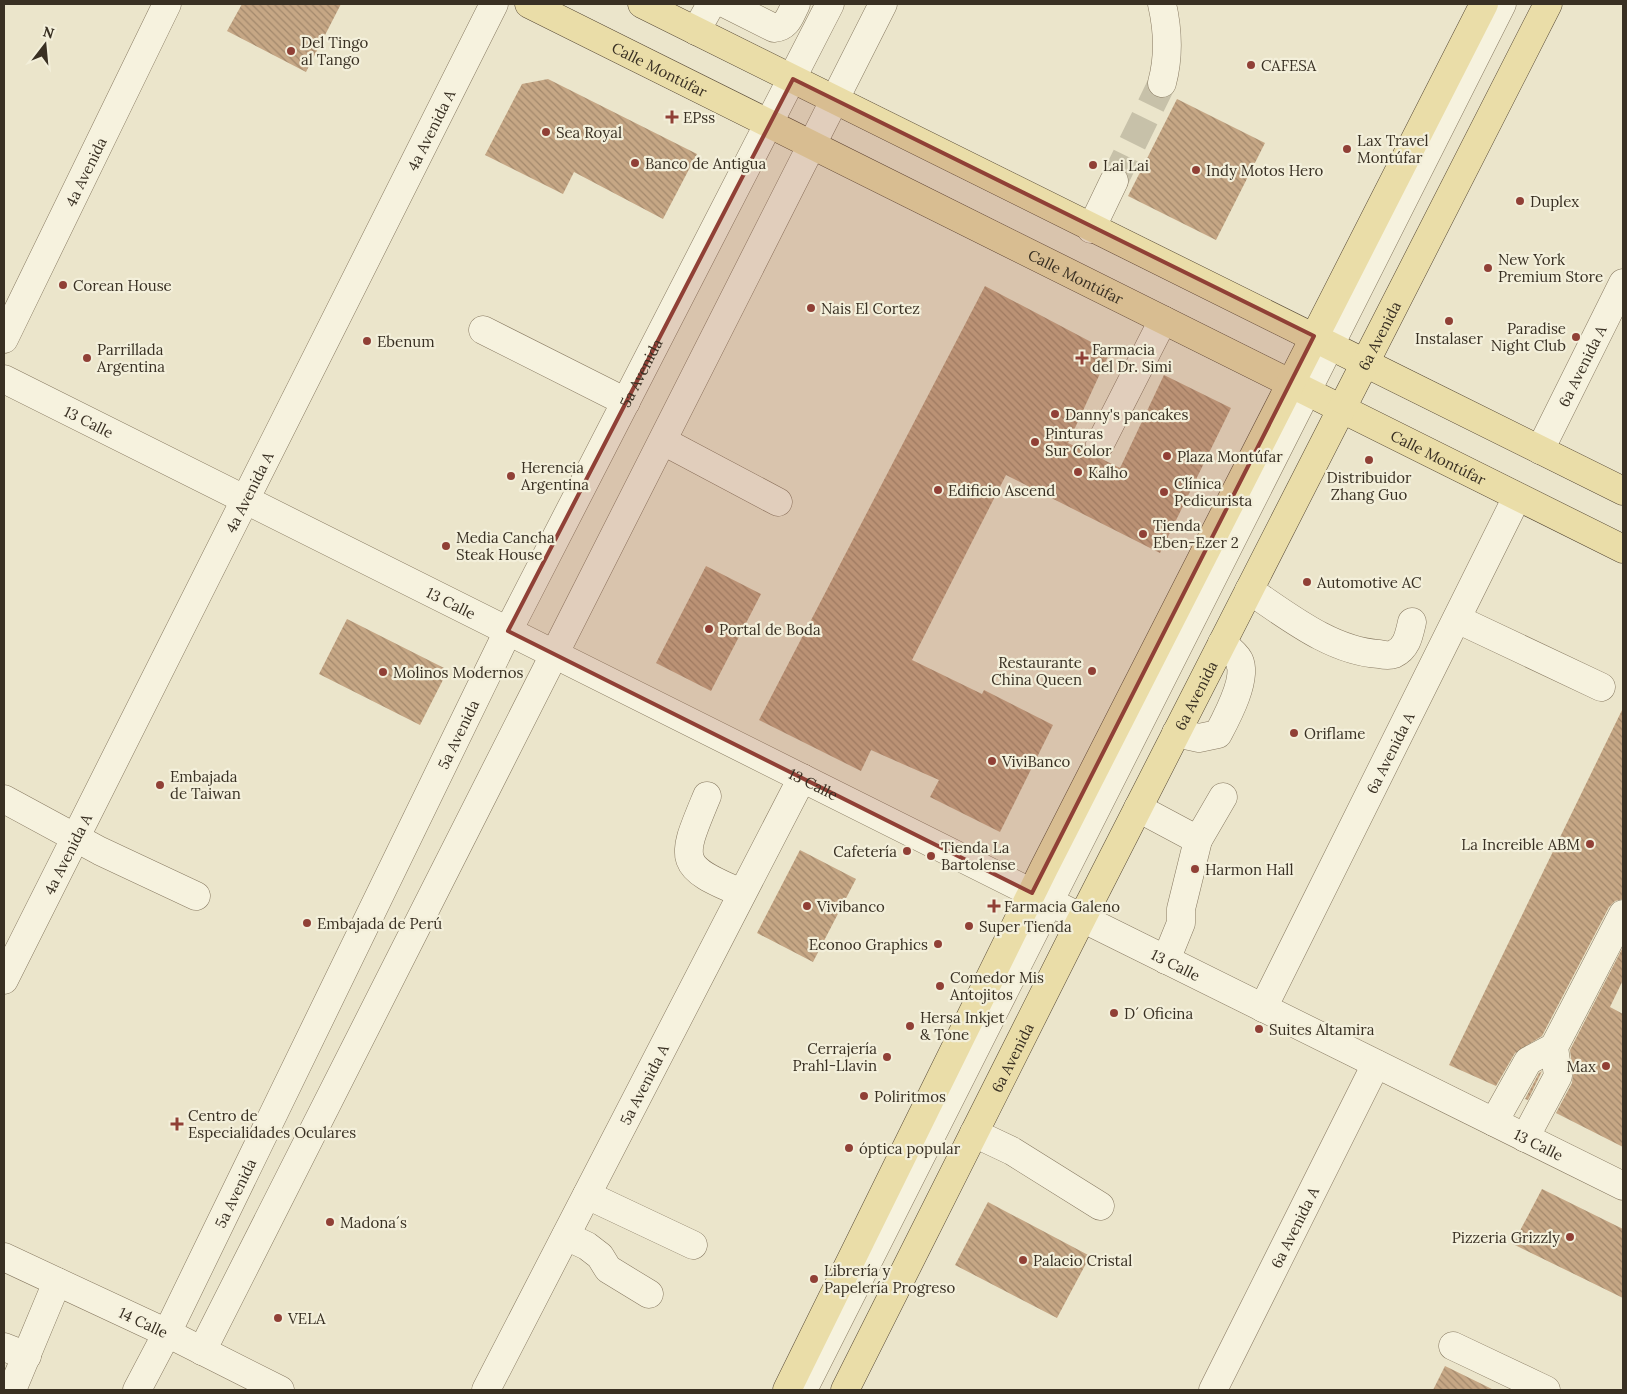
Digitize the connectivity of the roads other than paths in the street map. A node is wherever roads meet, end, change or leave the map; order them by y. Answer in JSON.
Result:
{"nodes":[{"id":1,"x":167,"y":4,"type":"edge"},
{"id":2,"x":494,"y":4,"type":"edge"},
{"id":3,"x":529,"y":4,"type":"edge"},
{"id":4,"x":642,"y":4,"type":"edge"},
{"id":5,"x":711,"y":4,"type":"edge"},
{"id":6,"x":726,"y":4,"type":"edge"},
{"id":7,"x":796,"y":4,"type":"edge"},
{"id":8,"x":830,"y":4,"type":"edge"},
{"id":9,"x":883,"y":4,"type":"edge"},
{"id":10,"x":1162,"y":4,"type":"edge"},
{"id":11,"x":1484,"y":4,"type":"edge"},
{"id":12,"x":1502,"y":4,"type":"edge"},
{"id":13,"x":1548,"y":4,"type":"edge"},
{"id":14,"x":696,"y":31,"type":"junction"},
{"id":15,"x":793,"y":79,"type":"junction"},
{"id":16,"x":1162,"y":83,"type":"tunnel mouth"},
{"id":17,"x":834,"y":101,"type":"junction"},
{"id":18,"x":770,"y":124,"type":"junction"},
{"id":19,"x":813,"y":145,"type":"junction"},
{"id":20,"x":1114,"y":181,"type":"tunnel mouth"},
{"id":21,"x":1091,"y":229,"type":"junction"},
{"id":22,"x":1623,"y":283,"type":"edge"},
{"id":23,"x":1163,"y":320,"type":"junction"},
{"id":24,"x":483,"y":330,"type":"dead end"},
{"id":25,"x":4,"y":339,"type":"edge"},
{"id":26,"x":1321,"y":340,"type":"junction"},
{"id":27,"x":1366,"y":362,"type":"junction"},
{"id":28,"x":4,"y":379,"type":"edge"},
{"id":29,"x":1298,"y":387,"type":"junction"},
{"id":30,"x":626,"y":402,"type":"junction"},
{"id":31,"x":1342,"y":409,"type":"junction"},
{"id":32,"x":663,"y":441,"type":"junction"},
{"id":33,"x":1100,"y":444,"type":"dead end"},
{"id":34,"x":1540,"y":450,"type":"junction"},
{"id":35,"x":1623,"y":491,"type":"edge"},
{"id":36,"x":1517,"y":497,"type":"junction"},
{"id":37,"x":246,"y":500,"type":"junction"},
{"id":38,"x":778,"y":502,"type":"dead end"},
{"id":39,"x":1623,"y":549,"type":"edge"},
{"id":40,"x":1249,"y":590,"type":"junction"},
{"id":41,"x":1457,"y":619,"type":"junction"},
{"id":42,"x":1412,"y":622,"type":"dead end"},
{"id":43,"x":508,"y":631,"type":"junction"},
{"id":44,"x":1222,"y":643,"type":"junction"},
{"id":45,"x":555,"y":655,"type":"junction"},
{"id":46,"x":1601,"y":687,"type":"dead end"},
{"id":47,"x":1176,"y":733,"type":"junction"},
{"id":48,"x":802,"y":778,"type":"junction"},
{"id":49,"x":707,"y":796,"type":"dead end"},
{"id":50,"x":1223,"y":797,"type":"dead end"},
{"id":51,"x":4,"y":799,"type":"edge"},
{"id":52,"x":1138,"y":808,"type":"junction"},
{"id":53,"x":75,"y":837,"type":"junction"},
{"id":54,"x":1198,"y":840,"type":"junction"},
{"id":55,"x":742,"y":893,"type":"junction"},
{"id":56,"x":196,"y":896,"type":"dead end"},
{"id":57,"x":1040,"y":897,"type":"junction"},
{"id":58,"x":1623,"y":914,"type":"edge"},
{"id":59,"x":1082,"y":918,"type":"junction"},
{"id":60,"x":1166,"y":960,"type":"junction"},
{"id":61,"x":4,"y":980,"type":"edge"},
{"id":62,"x":1263,"y":1008,"type":"junction"},
{"id":63,"x":1554,"y":1047,"type":"junction"},
{"id":64,"x":1376,"y":1064,"type":"junction"},
{"id":65,"x":1494,"y":1122,"type":"junction"},
{"id":66,"x":974,"y":1133,"type":"junction"},
{"id":67,"x":1526,"y":1138,"type":"junction"},
{"id":68,"x":1623,"y":1186,"type":"edge"},
{"id":69,"x":587,"y":1195,"type":"junction"},
{"id":70,"x":1100,"y":1206,"type":"dead end"},
{"id":71,"x":566,"y":1236,"type":"junction"},
{"id":72,"x":693,"y":1245,"type":"dead end"},
{"id":73,"x":4,"y":1257,"type":"edge"},
{"id":74,"x":57,"y":1282,"type":"junction"},
{"id":75,"x":650,"y":1294,"type":"dead end"},
{"id":76,"x":167,"y":1333,"type":"junction"},
{"id":77,"x":1453,"y":1346,"type":"dead end"},
{"id":78,"x":202,"y":1351,"type":"junction"},
{"id":79,"x":15,"y":1352,"type":"edge"},
{"id":80,"x":12,"y":1390,"type":"edge"},
{"id":81,"x":137,"y":1390,"type":"edge"},
{"id":82,"x":280,"y":1390,"type":"edge"},
{"id":83,"x":486,"y":1390,"type":"edge"},
{"id":84,"x":787,"y":1390,"type":"edge"},
{"id":85,"x":803,"y":1390,"type":"edge"},
{"id":86,"x":845,"y":1390,"type":"edge"},
{"id":87,"x":1213,"y":1390,"type":"edge"},
{"id":88,"x":1546,"y":1390,"type":"edge"}],
"edges":[{"from":1,"to":25,"type":"street","name":"4a Avenida"},
{"from":2,"to":37,"type":"street","name":"4a Avenida A"},
{"from":3,"to":18,"type":"main road","name":"Calle Montúfar"},
{"from":4,"to":14,"type":"main road"},
{"from":5,"to":14,"type":"street"},
{"from":6,"to":7,"type":"street"},
{"from":8,"to":15,"type":"street","name":"5a Avenida"},
{"from":9,"to":17,"type":"street"},
{"from":10,"to":16,"type":"street"},
{"from":11,"to":26,"type":"main road"},
{"from":12,"to":26,"type":"street"},
{"from":13,"to":27,"type":"main road","name":"6a Avenida"},
{"from":14,"to":15,"type":"main road"},
{"from":15,"to":17,"type":"main road"},
{"from":15,"to":18,"type":"street","name":"5a Avenida"},
{"from":17,"to":19,"type":"street"},
{"from":17,"to":21,"type":"main road"},
{"from":18,"to":19,"type":"main road","name":"Calle Montúfar"},
{"from":18,"to":30,"type":"street","name":"5a Avenida"},
{"from":19,"to":23,"type":"main road","name":"Calle Montúfar"},
{"from":19,"to":32,"type":"street"},
{"from":20,"to":21,"type":"street"},
{"from":21,"to":26,"type":"main road"},
{"from":22,"to":34,"type":"street","name":"6a Avenida A"},
{"from":23,"to":29,"type":"main road","name":"Calle Montúfar"},
{"from":23,"to":33,"type":"street"},
{"from":24,"to":30,"type":"street"},
{"from":26,"to":27,"type":"main road"},
{"from":26,"to":29,"type":"main road"},
{"from":27,"to":31,"type":"main road","name":"6a Avenida"},
{"from":27,"to":34,"type":"main road"},
{"from":28,"to":37,"type":"street","name":"13 Calle"},
{"from":29,"to":31,"type":"main road","name":"Calle Montúfar"},
{"from":29,"to":57,"type":"main road"},
{"from":30,"to":43,"type":"street","name":"5a Avenida"},
{"from":31,"to":36,"type":"main road","name":"Calle Montúfar"},
{"from":31,"to":40,"type":"main road","name":"6a Avenida"},
{"from":32,"to":38,"type":"street"},
{"from":32,"to":45,"type":"street"},
{"from":34,"to":35,"type":"main road"},
{"from":36,"to":39,"type":"main road","name":"Calle Montúfar"},
{"from":36,"to":41,"type":"street","name":"6a Avenida A"},
{"from":37,"to":43,"type":"street","name":"13 Calle"},
{"from":37,"to":53,"type":"street","name":"4a Avenida A"},
{"from":40,"to":42,"type":"street"},
{"from":40,"to":44,"type":"main road","name":"6a Avenida"},
{"from":41,"to":46,"type":"street"},
{"from":41,"to":62,"type":"street","name":"6a Avenida A"},
{"from":43,"to":45,"type":"street","name":"13 Calle"},
{"from":43,"to":76,"type":"street","name":"5a Avenida"},
{"from":44,"to":47,"type":"main road","name":"6a Avenida"},
{"from":44,"to":47,"type":"street"},
{"from":45,"to":48,"type":"street","name":"13 Calle"},
{"from":45,"to":78,"type":"street"},
{"from":47,"to":52,"type":"main road","name":"6a Avenida"},
{"from":48,"to":55,"type":"street","name":"5a Avenida A"},
{"from":48,"to":57,"type":"street","name":"13 Calle"},
{"from":49,"to":55,"type":"street"},
{"from":50,"to":54,"type":"street"},
{"from":51,"to":53,"type":"street"},
{"from":52,"to":54,"type":"street"},
{"from":52,"to":59,"type":"main road","name":"6a Avenida"},
{"from":53,"to":56,"type":"street"},
{"from":53,"to":61,"type":"street","name":"4a Avenida A"},
{"from":54,"to":60,"type":"street"},
{"from":55,"to":69,"type":"street","name":"5a Avenida A"},
{"from":57,"to":59,"type":"street","name":"13 Calle"},
{"from":57,"to":84,"type":"main road"},
{"from":57,"to":85,"type":"street"},
{"from":58,"to":63,"type":"street"},
{"from":59,"to":60,"type":"street","name":"13 Calle"},
{"from":59,"to":66,"type":"main road","name":"6a Avenida"},
{"from":60,"to":62,"type":"street","name":"13 Calle"},
{"from":62,"to":64,"type":"street","name":"13 Calle"},
{"from":63,"to":65,"type":"street"},
{"from":63,"to":67,"type":"street"},
{"from":64,"to":65,"type":"street","name":"13 Calle"},
{"from":64,"to":87,"type":"street","name":"6a Avenida A"},
{"from":65,"to":67,"type":"street","name":"13 Calle"},
{"from":66,"to":70,"type":"street"},
{"from":66,"to":86,"type":"main road","name":"6a Avenida"},
{"from":67,"to":68,"type":"street","name":"13 Calle"},
{"from":69,"to":71,"type":"street","name":"5a Avenida A"},
{"from":69,"to":72,"type":"street"},
{"from":71,"to":75,"type":"street"},
{"from":71,"to":83,"type":"street","name":"5a Avenida A"},
{"from":73,"to":74,"type":"street","name":"14 Calle"},
{"from":74,"to":76,"type":"street","name":"14 Calle"},
{"from":74,"to":79,"type":"street"},
{"from":76,"to":78,"type":"street","name":"14 Calle"},
{"from":76,"to":81,"type":"street","name":"5a Avenida"},
{"from":77,"to":88,"type":"street"},
{"from":78,"to":82,"type":"street","name":"14 Calle"},
{"from":79,"to":80,"type":"street"}]}
